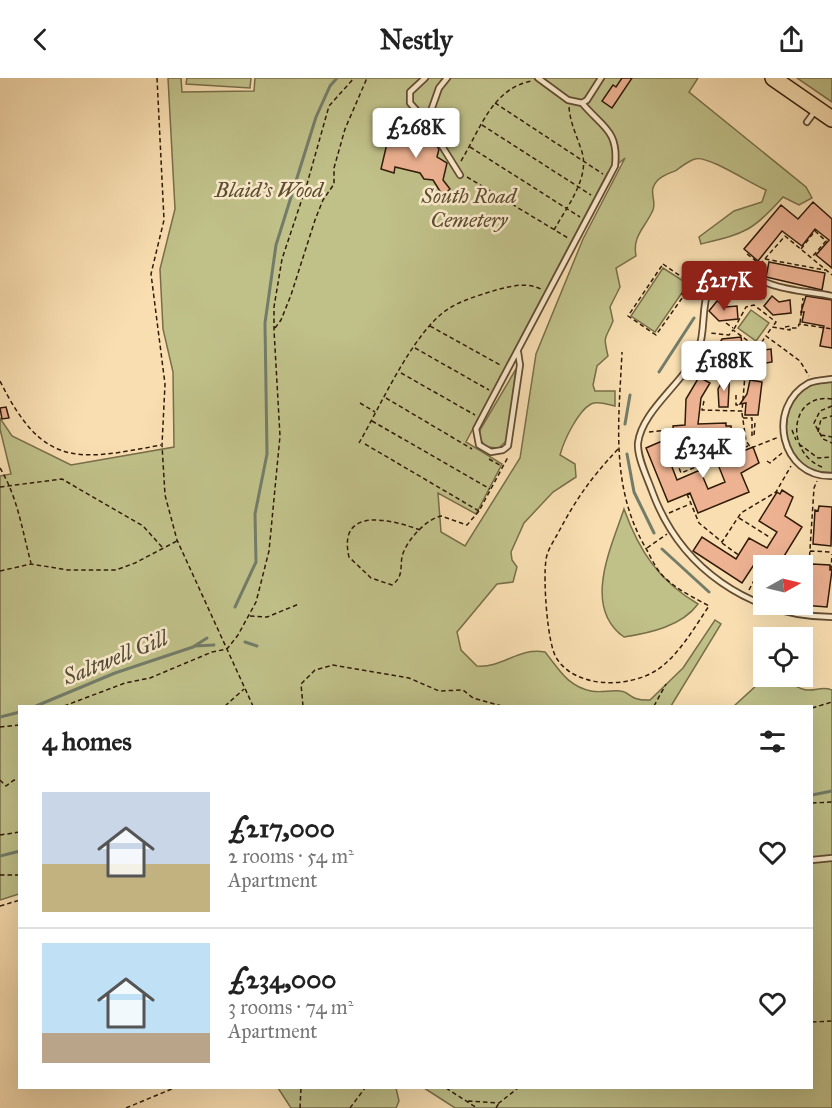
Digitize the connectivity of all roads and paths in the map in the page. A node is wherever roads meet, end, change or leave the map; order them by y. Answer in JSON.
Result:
{"nodes":[{"id":1,"x":157,"y":78,"type":"edge"},
{"id":2,"x":354,"y":78,"type":"edge"},
{"id":3,"x":367,"y":78,"type":"edge"},
{"id":4,"x":425,"y":78,"type":"edge"},
{"id":5,"x":447,"y":78,"type":"edge"},
{"id":6,"x":601,"y":78,"type":"edge"},
{"id":7,"x":773,"y":78,"type":"edge"},
{"id":8,"x":538,"y":79,"type":"edge"},
{"id":9,"x":568,"y":100,"type":"junction"},
{"id":10,"x":495,"y":103,"type":"junction"},
{"id":11,"x":582,"y":103,"type":"junction"},
{"id":12,"x":817,"y":109,"type":"junction"},
{"id":13,"x":832,"y":119,"type":"edge"},
{"id":14,"x":807,"y":122,"type":"dead end"},
{"id":15,"x":427,"y":123,"type":"junction"},
{"id":16,"x":482,"y":125,"type":"junction"},
{"id":17,"x":470,"y":147,"type":"junction"},
{"id":18,"x":584,"y":161,"type":"junction"},
{"id":19,"x":458,"y":173,"type":"junction"},
{"id":20,"x":609,"y":178,"type":"junction"},
{"id":21,"x":578,"y":186,"type":"junction"},
{"id":22,"x":597,"y":198,"type":"junction"},
{"id":23,"x":566,"y":208,"type":"junction"},
{"id":24,"x":585,"y":221,"type":"junction"},
{"id":25,"x":554,"y":230,"type":"junction"},
{"id":26,"x":574,"y":242,"type":"junction"},
{"id":27,"x":800,"y":249,"type":"junction"},
{"id":28,"x":747,"y":254,"type":"dead end"},
{"id":29,"x":811,"y":258,"type":"junction"},
{"id":30,"x":765,"y":259,"type":"junction"},
{"id":31,"x":760,"y":264,"type":"junction"},
{"id":32,"x":826,"y":270,"type":"junction"},
{"id":33,"x":752,"y":274,"type":"junction"},
{"id":34,"x":832,"y":275,"type":"edge"},
{"id":35,"x":804,"y":291,"type":"junction"},
{"id":36,"x":550,"y":293,"type":"junction"},
{"id":37,"x":682,"y":295,"type":"junction"},
{"id":38,"x":706,"y":296,"type":"junction"},
{"id":39,"x":832,"y":296,"type":"edge"},
{"id":40,"x":726,"y":323,"type":"dead end"},
{"id":41,"x":800,"y":324,"type":"junction"},
{"id":42,"x":429,"y":325,"type":"junction"},
{"id":43,"x":772,"y":327,"type":"junction"},
{"id":44,"x":832,"y":328,"type":"edge"},
{"id":45,"x":274,"y":330,"type":"junction"},
{"id":46,"x":733,"y":330,"type":"junction"},
{"id":47,"x":703,"y":333,"type":"junction"},
{"id":48,"x":760,"y":336,"type":"dead end"},
{"id":49,"x":766,"y":336,"type":"junction"},
{"id":50,"x":764,"y":339,"type":"junction"},
{"id":51,"x":755,"y":346,"type":"junction"},
{"id":52,"x":414,"y":348,"type":"junction"},
{"id":53,"x":518,"y":351,"type":"junction"},
{"id":54,"x":622,"y":352,"type":"dead end"},
{"id":55,"x":508,"y":370,"type":"junction"},
{"id":56,"x":400,"y":372,"type":"junction"},
{"id":57,"x":832,"y":379,"type":"edge"},
{"id":58,"x":0,"y":381,"type":"edge"},
{"id":59,"x":812,"y":382,"type":"junction"},
{"id":60,"x":496,"y":394,"type":"junction"},
{"id":61,"x":736,"y":395,"type":"dead end"},
{"id":62,"x":386,"y":397,"type":"junction"},
{"id":63,"x":832,"y":399,"type":"edge"},
{"id":64,"x":704,"y":401,"type":"dead end"},
{"id":65,"x":360,"y":403,"type":"dead end"},
{"id":66,"x":742,"y":405,"type":"junction"},
{"id":67,"x":832,"y":406,"type":"edge"},
{"id":68,"x":742,"y":411,"type":"junction"},
{"id":69,"x":376,"y":413,"type":"junction"},
{"id":70,"x":832,"y":416,"type":"edge"},
{"id":71,"x":743,"y":418,"type":"junction"},
{"id":72,"x":482,"y":419,"type":"junction"},
{"id":73,"x":372,"y":421,"type":"junction"},
{"id":74,"x":755,"y":422,"type":"dead end"},
{"id":75,"x":791,"y":422,"type":"dead end"},
{"id":76,"x":643,"y":433,"type":"junction"},
{"id":77,"x":818,"y":433,"type":"junction"},
{"id":78,"x":783,"y":436,"type":"junction"},
{"id":79,"x":832,"y":437,"type":"edge"},
{"id":80,"x":746,"y":441,"type":"junction"},
{"id":81,"x":796,"y":441,"type":"junction"},
{"id":82,"x":832,"y":442,"type":"edge"},
{"id":83,"x":359,"y":443,"type":"dead end"},
{"id":84,"x":365,"y":444,"type":"dead end"},
{"id":85,"x":162,"y":445,"type":"junction"},
{"id":86,"x":508,"y":446,"type":"junction"},
{"id":87,"x":748,"y":446,"type":"junction"},
{"id":88,"x":671,"y":447,"type":"junction"},
{"id":89,"x":618,"y":449,"type":"junction"},
{"id":90,"x":787,"y":449,"type":"junction"},
{"id":91,"x":474,"y":450,"type":"dead end"},
{"id":92,"x":483,"y":455,"type":"dead end"},
{"id":93,"x":832,"y":457,"type":"edge"},
{"id":94,"x":772,"y":459,"type":"dead end"},
{"id":95,"x":794,"y":460,"type":"junction"},
{"id":96,"x":503,"y":467,"type":"junction"},
{"id":97,"x":0,"y":468,"type":"edge"},
{"id":98,"x":832,"y":469,"type":"edge"},
{"id":99,"x":820,"y":475,"type":"junction"},
{"id":100,"x":832,"y":476,"type":"edge"},
{"id":101,"x":11,"y":486,"type":"junction"},
{"id":102,"x":0,"y":487,"type":"edge"},
{"id":103,"x":491,"y":490,"type":"junction"},
{"id":104,"x":687,"y":494,"type":"dead end"},
{"id":105,"x":690,"y":504,"type":"junction"},
{"id":106,"x":479,"y":512,"type":"junction"},
{"id":107,"x":662,"y":515,"type":"junction"},
{"id":108,"x":738,"y":518,"type":"junction"},
{"id":109,"x":420,"y":530,"type":"junction"},
{"id":110,"x":671,"y":532,"type":"junction"},
{"id":111,"x":771,"y":538,"type":"dead end"},
{"id":112,"x":177,"y":540,"type":"junction"},
{"id":113,"x":722,"y":542,"type":"junction"},
{"id":114,"x":162,"y":548,"type":"junction"},
{"id":115,"x":646,"y":549,"type":"junction"},
{"id":116,"x":809,"y":551,"type":"junction"},
{"id":117,"x":832,"y":553,"type":"edge"},
{"id":118,"x":809,"y":555,"type":"edge"},
{"id":119,"x":740,"y":556,"type":"dead end"},
{"id":120,"x":31,"y":564,"type":"junction"},
{"id":121,"x":831,"y":570,"type":"edge"},
{"id":122,"x":0,"y":571,"type":"edge"},
{"id":123,"x":753,"y":584,"type":"edge"},
{"id":124,"x":746,"y":599,"type":"junction"},
{"id":125,"x":299,"y":604,"type":"dead end"},
{"id":126,"x":249,"y":616,"type":"junction"},
{"id":127,"x":832,"y":617,"type":"edge"},
{"id":128,"x":227,"y":649,"type":"junction"},
{"id":129,"x":666,"y":684,"type":"dead end"},
{"id":130,"x":245,"y":688,"type":"junction"},
{"id":131,"x":832,"y":702,"type":"edge"},
{"id":132,"x":67,"y":705,"type":"edge"},
{"id":133,"x":226,"y":705,"type":"edge"},
{"id":134,"x":254,"y":705,"type":"edge"},
{"id":135,"x":303,"y":705,"type":"edge"},
{"id":136,"x":498,"y":705,"type":"edge"},
{"id":137,"x":655,"y":705,"type":"edge"},
{"id":138,"x":813,"y":708,"type":"edge"},
{"id":139,"x":18,"y":725,"type":"edge"},
{"id":140,"x":0,"y":727,"type":"edge"},
{"id":141,"x":0,"y":780,"type":"edge"},
{"id":142,"x":18,"y":781,"type":"edge"},
{"id":143,"x":832,"y":802,"type":"edge"},
{"id":144,"x":813,"y":804,"type":"edge"},
{"id":145,"x":18,"y":832,"type":"edge"},
{"id":146,"x":0,"y":835,"type":"edge"},
{"id":147,"x":832,"y":858,"type":"edge"},
{"id":148,"x":813,"y":860,"type":"edge"},
{"id":149,"x":0,"y":875,"type":"edge"},
{"id":150,"x":18,"y":875,"type":"edge"},
{"id":151,"x":18,"y":901,"type":"edge"},
{"id":152,"x":0,"y":906,"type":"edge"},
{"id":153,"x":832,"y":1021,"type":"edge"},
{"id":154,"x":813,"y":1022,"type":"edge"},
{"id":155,"x":172,"y":1089,"type":"edge"},
{"id":156,"x":302,"y":1089,"type":"edge"},
{"id":157,"x":364,"y":1089,"type":"edge"},
{"id":158,"x":448,"y":1089,"type":"edge"},
{"id":159,"x":517,"y":1089,"type":"edge"},
{"id":160,"x":468,"y":1101,"type":"junction"},
{"id":161,"x":499,"y":1103,"type":"junction"},
{"id":162,"x":126,"y":1108,"type":"edge"},
{"id":163,"x":300,"y":1108,"type":"edge"},
{"id":164,"x":350,"y":1108,"type":"edge"},
{"id":165,"x":477,"y":1108,"type":"edge"},
{"id":166,"x":496,"y":1108,"type":"edge"}],
"edges":[{"from":1,"to":85,"type":"path"},
{"from":2,"to":45,"type":"path"},
{"from":3,"to":45,"type":"path"},
{"from":4,"to":15,"type":"lane"},
{"from":5,"to":15,"type":"lane"},
{"from":6,"to":11,"type":"lane"},
{"from":7,"to":12,"type":"main road"},
{"from":8,"to":9,"type":"lane"},
{"from":8,"to":10,"type":"path"},
{"from":9,"to":11,"type":"lane"},
{"from":9,"to":18,"type":"path"},
{"from":10,"to":16,"type":"path"},
{"from":10,"to":18,"type":"path"},
{"from":11,"to":20,"type":"lane"},
{"from":12,"to":13,"type":"main road"},
{"from":12,"to":14,"type":"lane"},
{"from":15,"to":19,"type":"lane"},
{"from":16,"to":17,"type":"path"},
{"from":16,"to":21,"type":"path"},
{"from":17,"to":19,"type":"path"},
{"from":17,"to":23,"type":"path"},
{"from":18,"to":20,"type":"path"},
{"from":18,"to":21,"type":"path"},
{"from":19,"to":25,"type":"path"},
{"from":20,"to":22,"type":"lane"},
{"from":21,"to":22,"type":"path"},
{"from":21,"to":23,"type":"path"},
{"from":22,"to":24,"type":"lane"},
{"from":23,"to":24,"type":"path"},
{"from":23,"to":25,"type":"path"},
{"from":24,"to":26,"type":"lane"},
{"from":25,"to":26,"type":"path"},
{"from":26,"to":36,"type":"lane"},
{"from":27,"to":29,"type":"path"},
{"from":27,"to":29,"type":"path"},
{"from":27,"to":30,"type":"path"},
{"from":28,"to":31,"type":"path"},
{"from":29,"to":32,"type":"path"},
{"from":30,"to":31,"type":"path"},
{"from":30,"to":32,"type":"path"},
{"from":31,"to":33,"type":"path"},
{"from":32,"to":34,"type":"path"},
{"from":33,"to":35,"type":"lane"},
{"from":33,"to":38,"type":"lane"},
{"from":35,"to":39,"type":"lane"},
{"from":35,"to":41,"type":"path"},
{"from":36,"to":42,"type":"path"},
{"from":36,"to":53,"type":"lane"},
{"from":37,"to":37,"type":"path"},
{"from":37,"to":38,"type":"path"},
{"from":38,"to":47,"type":"lane"},
{"from":40,"to":46,"type":"path"},
{"from":41,"to":43,"type":"path"},
{"from":41,"to":44,"type":"path"},
{"from":42,"to":52,"type":"path"},
{"from":42,"to":55,"type":"path"},
{"from":43,"to":46,"type":"path"},
{"from":43,"to":49,"type":"path"},
{"from":45,"to":126,"type":"path"},
{"from":46,"to":47,"type":"path"},
{"from":46,"to":51,"type":"path"},
{"from":47,"to":76,"type":"lane"},
{"from":48,"to":50,"type":"path"},
{"from":49,"to":50,"type":"path"},
{"from":49,"to":59,"type":"path"},
{"from":50,"to":51,"type":"path"},
{"from":51,"to":66,"type":"path"},
{"from":52,"to":56,"type":"path"},
{"from":52,"to":60,"type":"path"},
{"from":53,"to":55,"type":"lane"},
{"from":53,"to":86,"type":"lane"},
{"from":54,"to":89,"type":"path"},
{"from":55,"to":60,"type":"lane"},
{"from":56,"to":62,"type":"path"},
{"from":56,"to":72,"type":"path"},
{"from":57,"to":59,"type":"lane"},
{"from":58,"to":85,"type":"path"},
{"from":59,"to":78,"type":"lane"},
{"from":60,"to":72,"type":"lane"},
{"from":61,"to":66,"type":"path"},
{"from":62,"to":69,"type":"path"},
{"from":62,"to":91,"type":"path"},
{"from":63,"to":81,"type":"path"},
{"from":64,"to":68,"type":"path"},
{"from":65,"to":69,"type":"path"},
{"from":66,"to":68,"type":"path"},
{"from":67,"to":77,"type":"path"},
{"from":68,"to":71,"type":"path"},
{"from":69,"to":73,"type":"path"},
{"from":70,"to":77,"type":"path"},
{"from":71,"to":74,"type":"path"},
{"from":71,"to":80,"type":"path"},
{"from":72,"to":86,"type":"lane"},
{"from":73,"to":83,"type":"path"},
{"from":73,"to":103,"type":"path"},
{"from":75,"to":81,"type":"path"},
{"from":76,"to":88,"type":"path"},
{"from":76,"to":107,"type":"lane"},
{"from":77,"to":79,"type":"path"},
{"from":77,"to":82,"type":"path"},
{"from":78,"to":87,"type":"path"},
{"from":78,"to":90,"type":"lane"},
{"from":80,"to":87,"type":"path"},
{"from":80,"to":88,"type":"path"},
{"from":81,"to":93,"type":"path"},
{"from":81,"to":98,"type":"path"},
{"from":84,"to":106,"type":"path"},
{"from":85,"to":112,"type":"path"},
{"from":86,"to":96,"type":"path"},
{"from":87,"to":88,"type":"path"},
{"from":89,"to":115,"type":"path"},
{"from":89,"to":115,"type":"path"},
{"from":90,"to":94,"type":"path"},
{"from":90,"to":95,"type":"lane"},
{"from":92,"to":96,"type":"path"},
{"from":95,"to":99,"type":"lane"},
{"from":95,"to":108,"type":"path"},
{"from":96,"to":103,"type":"path"},
{"from":97,"to":101,"type":"path"},
{"from":99,"to":100,"type":"lane"},
{"from":99,"to":116,"type":"path"},
{"from":101,"to":102,"type":"path"},
{"from":101,"to":114,"type":"path"},
{"from":101,"to":120,"type":"path"},
{"from":103,"to":106,"type":"path"},
{"from":104,"to":105,"type":"path"},
{"from":105,"to":107,"type":"path"},
{"from":105,"to":113,"type":"path"},
{"from":106,"to":109,"type":"path"},
{"from":107,"to":110,"type":"lane"},
{"from":108,"to":111,"type":"path"},
{"from":108,"to":113,"type":"path"},
{"from":109,"to":109,"type":"path"},
{"from":110,"to":115,"type":"path"},
{"from":110,"to":124,"type":"lane"},
{"from":112,"to":114,"type":"path"},
{"from":112,"to":128,"type":"path"},
{"from":113,"to":119,"type":"path"},
{"from":114,"to":120,"type":"path"},
{"from":116,"to":117,"type":"path"},
{"from":116,"to":118,"type":"path"},
{"from":117,"to":121,"type":"path"},
{"from":120,"to":122,"type":"path"},
{"from":123,"to":124,"type":"path"},
{"from":124,"to":127,"type":"lane"},
{"from":125,"to":126,"type":"path"},
{"from":126,"to":128,"type":"path"},
{"from":128,"to":130,"type":"path"},
{"from":128,"to":132,"type":"path"},
{"from":129,"to":137,"type":"path"},
{"from":130,"to":133,"type":"path"},
{"from":130,"to":134,"type":"path"},
{"from":131,"to":138,"type":"path"},
{"from":135,"to":136,"type":"path"},
{"from":139,"to":140,"type":"path"},
{"from":141,"to":142,"type":"path"},
{"from":143,"to":144,"type":"path"},
{"from":145,"to":146,"type":"path"},
{"from":147,"to":148,"type":"lane"},
{"from":149,"to":150,"type":"path"},
{"from":151,"to":152,"type":"path"},
{"from":153,"to":154,"type":"path"},
{"from":155,"to":162,"type":"path"},
{"from":156,"to":163,"type":"path"},
{"from":157,"to":164,"type":"path"},
{"from":158,"to":160,"type":"path"},
{"from":159,"to":161,"type":"path"},
{"from":160,"to":161,"type":"path"},
{"from":160,"to":165,"type":"path"},
{"from":161,"to":166,"type":"path"}]}
